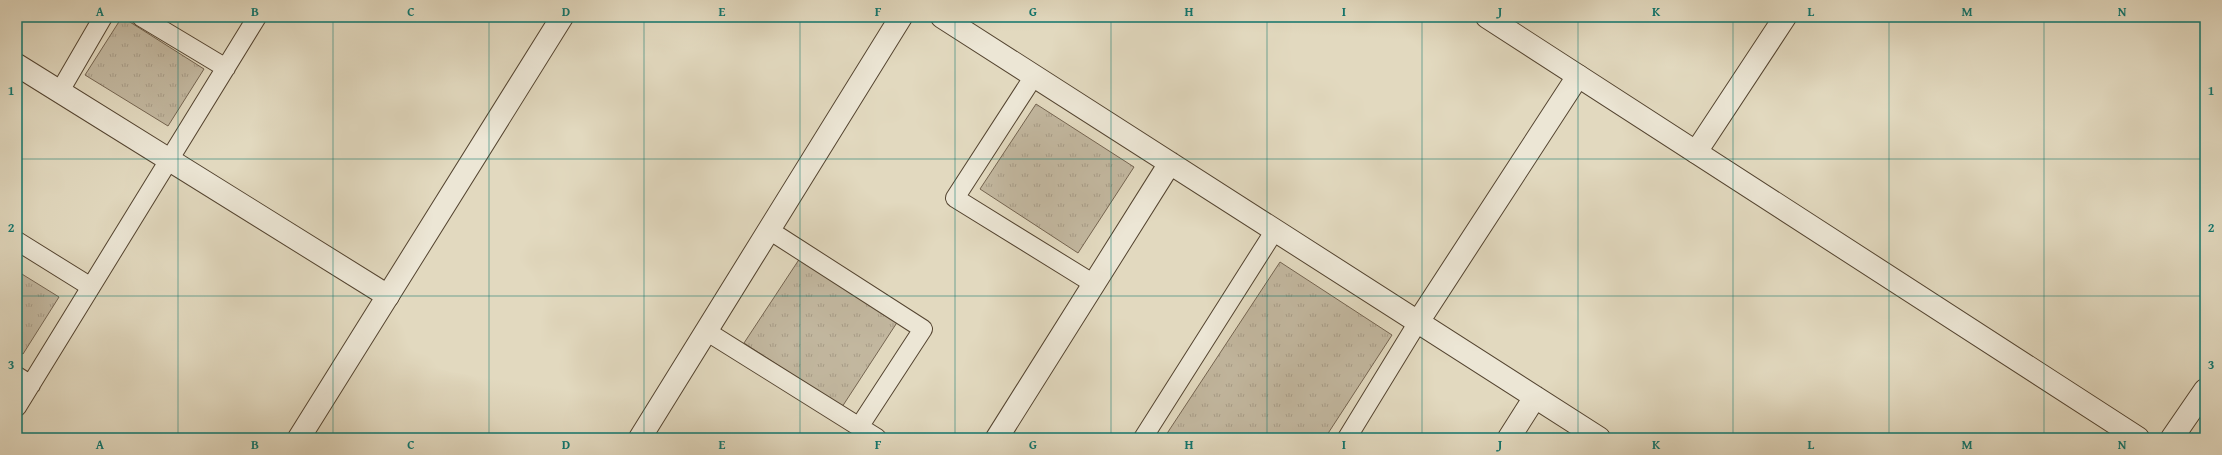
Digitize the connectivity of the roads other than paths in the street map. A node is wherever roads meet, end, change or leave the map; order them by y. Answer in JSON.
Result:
{"nodes":[{"id":1,"x":103,"y":17,"type":"edge"},
{"id":2,"x":141,"y":17,"type":"edge"},
{"id":3,"x":257,"y":17,"type":"edge"},
{"id":4,"x":562,"y":17,"type":"edge"},
{"id":5,"x":901,"y":17,"type":"edge"},
{"id":6,"x":942,"y":17,"type":"edge"},
{"id":7,"x":1487,"y":17,"type":"edge"},
{"id":8,"x":1785,"y":17,"type":"edge"},
{"id":9,"x":17,"y":65,"type":"edge"},
{"id":10,"x":226,"y":68,"type":"junction"},
{"id":11,"x":1034,"y":76,"type":"junction"},
{"id":12,"x":1578,"y":76,"type":"junction"},
{"id":13,"x":60,"y":91,"type":"junction"},
{"id":14,"x":1696,"y":152,"type":"junction"},
{"id":15,"x":170,"y":160,"type":"junction"},
{"id":16,"x":1170,"y":163,"type":"junction"},
{"id":17,"x":769,"y":230,"type":"junction"},
{"id":18,"x":1275,"y":230,"type":"junction"},
{"id":19,"x":17,"y":241,"type":"edge"},
{"id":20,"x":1094,"y":284,"type":"junction"},
{"id":21,"x":91,"y":287,"type":"junction"},
{"id":22,"x":388,"y":296,"type":"junction"},
{"id":23,"x":1418,"y":322,"type":"junction"},
{"id":24,"x":706,"y":331,"type":"junction"},
{"id":25,"x":24,"y":380,"type":"edge"},
{"id":26,"x":2205,"y":390,"type":"edge"},
{"id":27,"x":1535,"y":397,"type":"junction"},
{"id":28,"x":17,"y":408,"type":"edge"},
{"id":29,"x":859,"y":427,"type":"junction"},
{"id":30,"x":643,"y":437,"type":"edge"},
{"id":31,"x":299,"y":438,"type":"edge"},
{"id":32,"x":877,"y":438,"type":"edge"},
{"id":33,"x":997,"y":438,"type":"edge"},
{"id":34,"x":1143,"y":438,"type":"edge"},
{"id":35,"x":1347,"y":438,"type":"edge"},
{"id":36,"x":1509,"y":438,"type":"edge"},
{"id":37,"x":1599,"y":438,"type":"edge"},
{"id":38,"x":2138,"y":438,"type":"edge"},
{"id":39,"x":2172,"y":438,"type":"edge"}],
"edges":[{"from":1,"to":13,"type":"lane"},
{"from":2,"to":10,"type":"lane"},
{"from":3,"to":10,"type":"lane"},
{"from":4,"to":22,"type":"street"},
{"from":5,"to":17,"type":"street"},
{"from":6,"to":11,"type":"street"},
{"from":7,"to":12,"type":"street"},
{"from":8,"to":14,"type":"street"},
{"from":9,"to":13,"type":"street"},
{"from":10,"to":15,"type":"lane"},
{"from":11,"to":16,"type":"street"},
{"from":11,"to":20,"type":"lane"},
{"from":12,"to":14,"type":"street"},
{"from":12,"to":23,"type":"street"},
{"from":13,"to":15,"type":"street"},
{"from":14,"to":38,"type":"street"},
{"from":15,"to":21,"type":"lane"},
{"from":15,"to":22,"type":"street"},
{"from":16,"to":18,"type":"street"},
{"from":16,"to":20,"type":"street"},
{"from":17,"to":24,"type":"street"},
{"from":17,"to":29,"type":"lane"},
{"from":18,"to":23,"type":"street"},
{"from":18,"to":34,"type":"lane"},
{"from":19,"to":21,"type":"lane"},
{"from":20,"to":33,"type":"street"},
{"from":21,"to":25,"type":"lane"},
{"from":22,"to":31,"type":"street"},
{"from":23,"to":27,"type":"street"},
{"from":23,"to":35,"type":"lane"},
{"from":24,"to":29,"type":"lane"},
{"from":24,"to":30,"type":"street"},
{"from":25,"to":28,"type":"lane"},
{"from":26,"to":39,"type":"street"},
{"from":27,"to":36,"type":"street"},
{"from":27,"to":37,"type":"street"},
{"from":29,"to":32,"type":"lane"}]}
